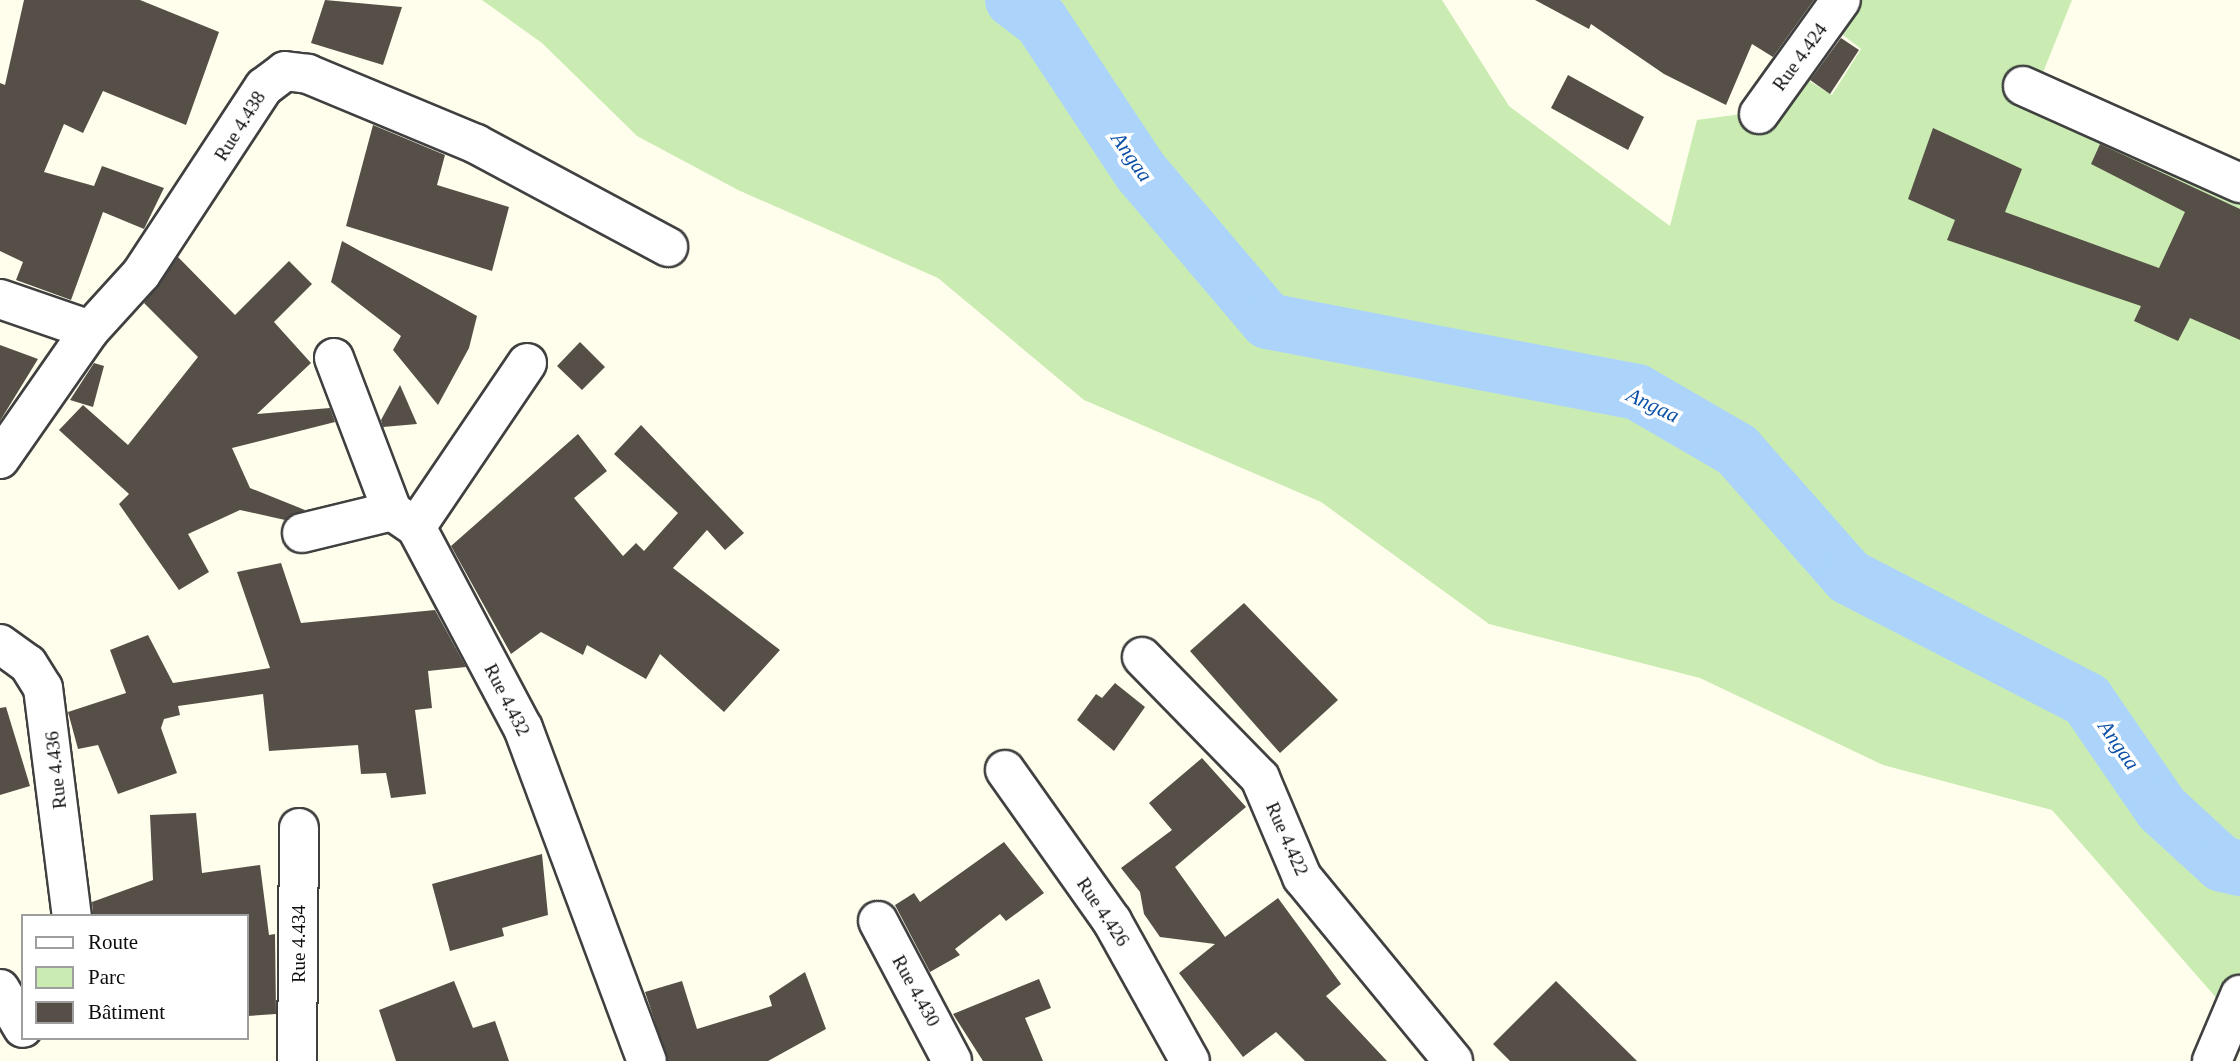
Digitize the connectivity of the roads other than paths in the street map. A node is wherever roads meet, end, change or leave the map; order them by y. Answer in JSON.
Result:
{"nodes":[{"id":1,"x":1841,"y":0,"type":"edge"},
{"id":2,"x":2023,"y":86,"type":"dead end"},
{"id":3,"x":1759,"y":114,"type":"dead end"},
{"id":4,"x":2240,"y":183,"type":"edge"},
{"id":5,"x":668,"y":247,"type":"dead end"},
{"id":6,"x":0,"y":299,"type":"edge"},
{"id":7,"x":90,"y":330,"type":"junction"},
{"id":8,"x":334,"y":358,"type":"dead end"},
{"id":9,"x":527,"y":363,"type":"dead end"},
{"id":10,"x":0,"y":459,"type":"edge"},
{"id":11,"x":404,"y":519,"type":"junction"},
{"id":12,"x":302,"y":534,"type":"dead end"},
{"id":13,"x":1142,"y":657,"type":"dead end"},
{"id":14,"x":9,"y":663,"type":"edge"},
{"id":15,"x":1005,"y":770,"type":"dead end"},
{"id":16,"x":299,"y":828,"type":"dead end"},
{"id":17,"x":72,"y":914,"type":"edge"},
{"id":18,"x":878,"y":921,"type":"dead end"},
{"id":19,"x":0,"y":989,"type":"edge"},
{"id":20,"x":2240,"y":995,"type":"edge"},
{"id":21,"x":21,"y":1025,"type":"edge"},
{"id":22,"x":22,"y":1040,"type":"edge"},
{"id":23,"x":20,"y":1061,"type":"edge"},
{"id":24,"x":297,"y":1061,"type":"edge"},
{"id":25,"x":647,"y":1061,"type":"edge"},
{"id":26,"x":952,"y":1061,"type":"edge"},
{"id":27,"x":1190,"y":1061,"type":"edge"},
{"id":28,"x":1453,"y":1061,"type":"edge"},
{"id":29,"x":2211,"y":1061,"type":"edge"}],
"edges":[{"from":1,"to":3,"type":"street","name":"Rue 4.424"},
{"from":2,"to":4,"type":"street"},
{"from":5,"to":7,"type":"street","name":"Rue 4.438"},
{"from":6,"to":7,"type":"street"},
{"from":7,"to":10,"type":"street","name":"Rue 4.438"},
{"from":8,"to":11,"type":"street","name":"Rue 4.432"},
{"from":9,"to":11,"type":"street"},
{"from":11,"to":12,"type":"street"},
{"from":11,"to":25,"type":"street","name":"Rue 4.432"},
{"from":13,"to":28,"type":"street","name":"Rue 4.422"},
{"from":14,"to":17,"type":"street","name":"Rue 4.436"},
{"from":15,"to":27,"type":"street","name":"Rue 4.426"},
{"from":16,"to":24,"type":"street","name":"Rue 4.434"},
{"from":18,"to":26,"type":"street","name":"Rue 4.430"},
{"from":19,"to":21,"type":"street"},
{"from":20,"to":29,"type":"street"},
{"from":22,"to":23,"type":"street"}]}
